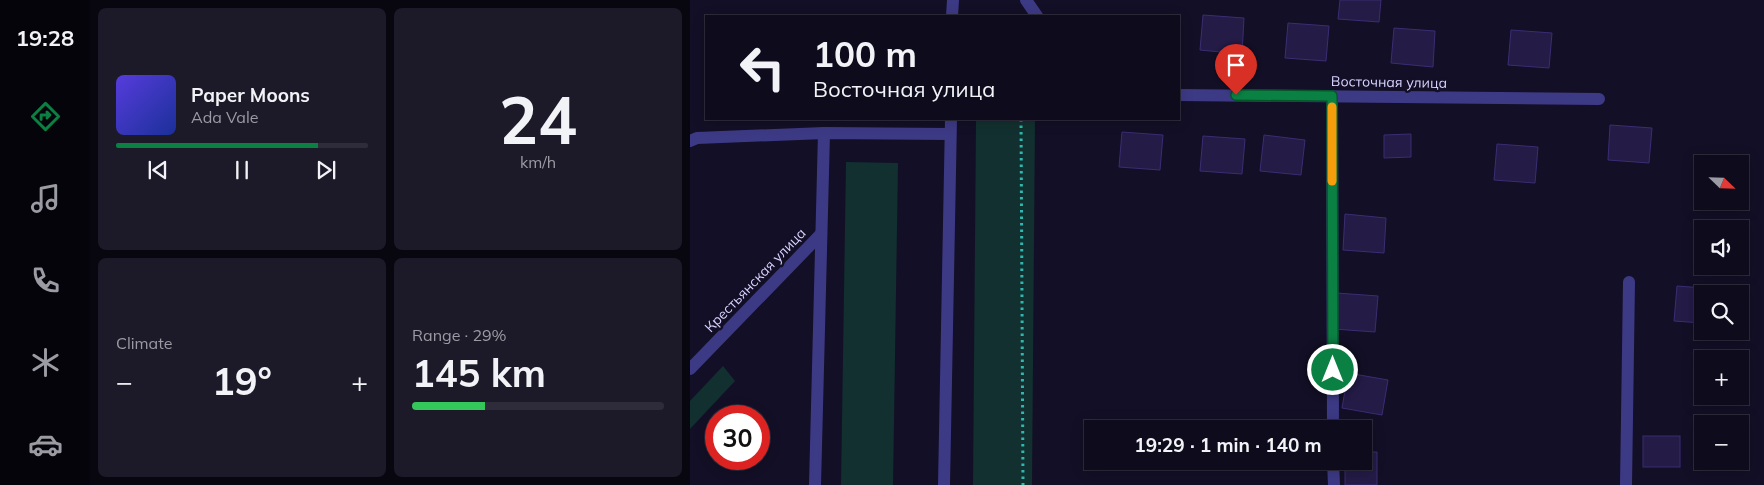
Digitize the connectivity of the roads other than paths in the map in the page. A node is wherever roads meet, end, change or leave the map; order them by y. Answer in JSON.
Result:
{"nodes":[{"id":1,"x":953,"y":0,"type":"edge"},
{"id":2,"x":1026,"y":0,"type":"edge"},
{"id":3,"x":952,"y":15,"type":"edge"},
{"id":4,"x":1036,"y":15,"type":"edge"},
{"id":5,"x":1180,"y":95,"type":"edge"},
{"id":6,"x":1332,"y":96,"type":"junction"},
{"id":7,"x":1599,"y":99,"type":"dead end"},
{"id":8,"x":951,"y":120,"type":"edge"},
{"id":9,"x":824,"y":133,"type":"junction"},
{"id":10,"x":950,"y":134,"type":"junction"},
{"id":11,"x":690,"y":141,"type":"edge"},
{"id":12,"x":821,"y":234,"type":"junction"},
{"id":13,"x":1629,"y":282,"type":"dead end"},
{"id":14,"x":690,"y":368,"type":"edge"},
{"id":15,"x":1333,"y":420,"type":"edge"},
{"id":16,"x":1333,"y":470,"type":"edge"},
{"id":17,"x":815,"y":485,"type":"edge"},
{"id":18,"x":944,"y":485,"type":"edge"},
{"id":19,"x":1334,"y":485,"type":"edge"},
{"id":20,"x":1626,"y":485,"type":"edge"}],
"edges":[{"from":1,"to":3,"type":"street"},
{"from":2,"to":4,"type":"street"},
{"from":5,"to":6,"type":"street","name":"Восточная улица"},
{"from":6,"to":7,"type":"street","name":"Восточная улица"},
{"from":6,"to":15,"type":"street"},
{"from":8,"to":10,"type":"street"},
{"from":9,"to":10,"type":"street"},
{"from":9,"to":11,"type":"street"},
{"from":9,"to":12,"type":"street"},
{"from":10,"to":18,"type":"street"},
{"from":12,"to":14,"type":"street","name":"Крестьянская улица"},
{"from":12,"to":17,"type":"street"},
{"from":13,"to":20,"type":"street"},
{"from":16,"to":19,"type":"street"}]}
